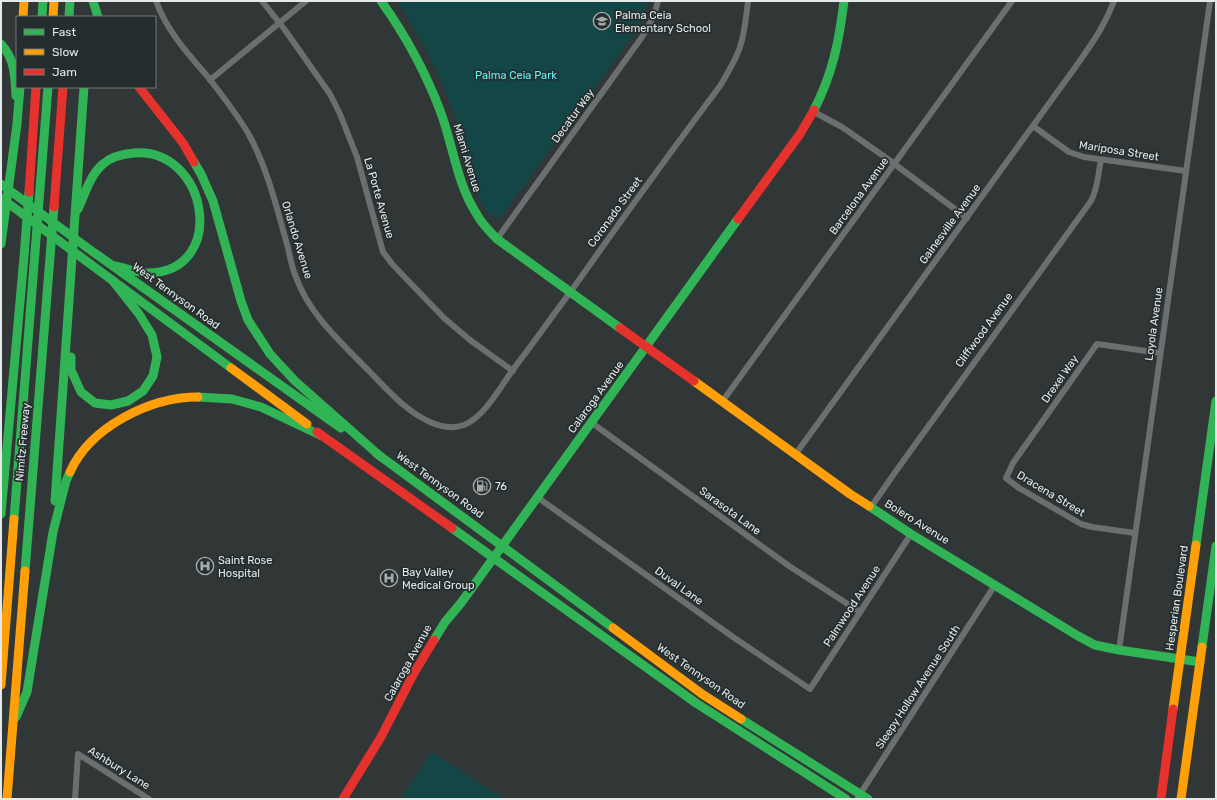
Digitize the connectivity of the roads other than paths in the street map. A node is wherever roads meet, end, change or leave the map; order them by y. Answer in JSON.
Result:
{"nodes":[{"id":1,"x":24,"y":1,"type":"edge"},
{"id":2,"x":43,"y":1,"type":"edge"},
{"id":3,"x":54,"y":1,"type":"edge"},
{"id":4,"x":70,"y":1,"type":"edge"},
{"id":5,"x":89,"y":1,"type":"edge"},
{"id":6,"x":93,"y":1,"type":"edge"},
{"id":7,"x":156,"y":1,"type":"edge"},
{"id":8,"x":262,"y":1,"type":"edge"},
{"id":9,"x":306,"y":1,"type":"edge"},
{"id":10,"x":381,"y":1,"type":"edge"},
{"id":11,"x":658,"y":1,"type":"edge"},
{"id":12,"x":748,"y":1,"type":"edge"},
{"id":13,"x":844,"y":1,"type":"edge"},
{"id":14,"x":1012,"y":1,"type":"edge"},
{"id":15,"x":1114,"y":1,"type":"edge"},
{"id":16,"x":1210,"y":1,"type":"edge"},
{"id":17,"x":23,"y":16,"type":"edge"},
{"id":18,"x":42,"y":16,"type":"edge"},
{"id":19,"x":53,"y":16,"type":"edge"},
{"id":20,"x":69,"y":16,"type":"edge"},
{"id":21,"x":88,"y":16,"type":"edge"},
{"id":22,"x":98,"y":16,"type":"edge"},
{"id":23,"x":279,"y":23,"type":"junction"},
{"id":24,"x":1,"y":44,"type":"edge"},
{"id":25,"x":210,"y":80,"type":"junction"},
{"id":26,"x":20,"y":88,"type":"edge"},
{"id":27,"x":36,"y":88,"type":"edge"},
{"id":28,"x":48,"y":88,"type":"edge"},
{"id":29,"x":63,"y":88,"type":"edge"},
{"id":30,"x":84,"y":88,"type":"edge"},
{"id":31,"x":140,"y":88,"type":"edge"},
{"id":32,"x":814,"y":112,"type":"junction"},
{"id":33,"x":17,"y":124,"type":"junction"},
{"id":34,"x":1033,"y":126,"type":"junction"},
{"id":35,"x":1101,"y":160,"type":"junction"},
{"id":36,"x":894,"y":164,"type":"junction"},
{"id":37,"x":1186,"y":171,"type":"junction"},
{"id":38,"x":3,"y":186,"type":"edge"},
{"id":39,"x":4,"y":200,"type":"edge"},
{"id":40,"x":75,"y":215,"type":"junction"},
{"id":41,"x":966,"y":218,"type":"junction"},
{"id":42,"x":1,"y":223,"type":"edge"},
{"id":43,"x":497,"y":239,"type":"junction"},
{"id":44,"x":1,"y":244,"type":"edge"},
{"id":45,"x":115,"y":266,"type":"junction"},
{"id":46,"x":113,"y":281,"type":"junction"},
{"id":47,"x":570,"y":292,"type":"junction"},
{"id":48,"x":68,"y":305,"type":"junction"},
{"id":49,"x":646,"y":348,"type":"junction"},
{"id":50,"x":1160,"y":353,"type":"junction"},
{"id":51,"x":513,"y":371,"type":"junction"},
{"id":52,"x":1216,"y":401,"type":"edge"},
{"id":53,"x":722,"y":402,"type":"junction"},
{"id":54,"x":471,"y":421,"type":"joint"},
{"id":55,"x":592,"y":424,"type":"junction"},
{"id":56,"x":322,"y":436,"type":"junction"},
{"id":57,"x":795,"y":455,"type":"junction"},
{"id":58,"x":382,"y":457,"type":"junction"},
{"id":59,"x":1006,"y":478,"type":"joint"},
{"id":60,"x":537,"y":497,"type":"junction"},
{"id":61,"x":871,"y":508,"type":"junction"},
{"id":62,"x":1,"y":514,"type":"edge"},
{"id":63,"x":52,"y":532,"type":"junction"},
{"id":64,"x":1135,"y":533,"type":"junction"},
{"id":65,"x":911,"y":534,"type":"junction"},
{"id":66,"x":502,"y":546,"type":"junction"},
{"id":67,"x":1216,"y":546,"type":"edge"},
{"id":68,"x":493,"y":559,"type":"junction"},
{"id":69,"x":1214,"y":575,"type":"edge"},
{"id":70,"x":995,"y":585,"type":"junction"},
{"id":71,"x":860,"y":612,"type":"junction"},
{"id":72,"x":1119,"y":650,"type":"junction"},
{"id":73,"x":1180,"y":659,"type":"junction"},
{"id":74,"x":1200,"y":662,"type":"junction"},
{"id":75,"x":1,"y":685,"type":"edge"},
{"id":76,"x":810,"y":690,"type":"joint"},
{"id":77,"x":12,"y":728,"type":"junction"},
{"id":78,"x":862,"y":797,"type":"edge"},
{"id":79,"x":7,"y":799,"type":"edge"},
{"id":80,"x":75,"y":799,"type":"edge"},
{"id":81,"x":149,"y":799,"type":"edge"},
{"id":82,"x":343,"y":799,"type":"edge"},
{"id":83,"x":846,"y":799,"type":"edge"},
{"id":84,"x":1161,"y":799,"type":"edge"},
{"id":85,"x":1181,"y":799,"type":"edge"}],
"edges":[{"from":1,"to":17,"type":"main road"},
{"from":2,"to":18,"type":"main road"},
{"from":3,"to":19,"type":"main road"},
{"from":4,"to":20,"type":"main road"},
{"from":5,"to":21,"type":"main road"},
{"from":6,"to":22,"type":"main road"},
{"from":7,"to":25,"type":"street","name":"Orlando Avenue"},
{"from":8,"to":23,"type":"street","name":"La Porte Avenue"},
{"from":9,"to":23,"type":"street"},
{"from":10,"to":43,"type":"main road","name":"Miami Avenue"},
{"from":11,"to":43,"type":"street","name":"Decatur Way"},
{"from":12,"to":47,"type":"street","name":"Coronado Street"},
{"from":13,"to":32,"type":"main road","name":"Calaroga Avenue"},
{"from":14,"to":36,"type":"street","name":"Barcelona Avenue"},
{"from":15,"to":34,"type":"street","name":"Gainesville Avenue"},
{"from":16,"to":37,"type":"street","name":"Loyola Avenue"},
{"from":23,"to":25,"type":"street"},
{"from":23,"to":51,"type":"street","name":"La Porte Avenue"},
{"from":24,"to":33,"type":"main road"},
{"from":25,"to":54,"type":"street","name":"Orlando Avenue"},
{"from":26,"to":33,"type":"main road"},
{"from":27,"to":62,"type":"main road","name":"Nimitz Freeway"},
{"from":28,"to":75,"type":"main road"},
{"from":29,"to":77,"type":"main road","name":"Nimitz Freeway"},
{"from":30,"to":40,"type":"main road"},
{"from":31,"to":58,"type":"main road"},
{"from":32,"to":36,"type":"street"},
{"from":32,"to":49,"type":"main road","name":"Calaroga Avenue"},
{"from":33,"to":39,"type":"main road"},
{"from":34,"to":35,"type":"street","name":"Mariposa Street"},
{"from":34,"to":41,"type":"street","name":"Gainesville Avenue"},
{"from":35,"to":37,"type":"street","name":"Mariposa Street"},
{"from":35,"to":61,"type":"street","name":"Cliffwood Avenue"},
{"from":36,"to":41,"type":"street"},
{"from":36,"to":53,"type":"street","name":"Barcelona Avenue"},
{"from":37,"to":50,"type":"street","name":"Loyola Avenue"},
{"from":38,"to":45,"type":"main road","name":"West Tennyson Road"},
{"from":39,"to":42,"type":"main road"},
{"from":39,"to":44,"type":"main road"},
{"from":39,"to":46,"type":"main road"},
{"from":40,"to":45,"type":"main road"},
{"from":40,"to":48,"type":"main road"},
{"from":41,"to":57,"type":"street","name":"Gainesville Avenue"},
{"from":43,"to":47,"type":"main road","name":"Miami Avenue"},
{"from":45,"to":58,"type":"main road","name":"West Tennyson Road"},
{"from":46,"to":48,"type":"main road"},
{"from":46,"to":56,"type":"main road"},
{"from":47,"to":49,"type":"main road","name":"Miami Avenue"},
{"from":47,"to":51,"type":"street","name":"Coronado Street"},
{"from":48,"to":63,"type":"main road"},
{"from":49,"to":53,"type":"main road","name":"Bolero Avenue"},
{"from":49,"to":55,"type":"main road","name":"Calaroga Avenue"},
{"from":50,"to":59,"type":"street","name":"Drexel Way"},
{"from":50,"to":64,"type":"street","name":"Loyola Avenue"},
{"from":51,"to":54,"type":"street","name":"Coronado Street"},
{"from":52,"to":73,"type":"main road","name":"Hesperian Boulevard"},
{"from":53,"to":57,"type":"main road","name":"Bolero Avenue"},
{"from":55,"to":60,"type":"main road","name":"Calaroga Avenue"},
{"from":55,"to":71,"type":"street","name":"Sarasota Lane"},
{"from":56,"to":63,"type":"main road"},
{"from":56,"to":68,"type":"main road"},
{"from":57,"to":61,"type":"main road","name":"Bolero Avenue"},
{"from":58,"to":66,"type":"main road","name":"West Tennyson Road"},
{"from":59,"to":64,"type":"street","name":"Dracena Street"},
{"from":60,"to":66,"type":"main road","name":"Calaroga Avenue"},
{"from":60,"to":76,"type":"street","name":"Duval Lane"},
{"from":61,"to":65,"type":"main road","name":"Bolero Avenue"},
{"from":63,"to":77,"type":"main road"},
{"from":64,"to":72,"type":"street","name":"Loyola Avenue"},
{"from":65,"to":70,"type":"main road","name":"Bolero Avenue"},
{"from":65,"to":71,"type":"street","name":"Palmwood Avenue"},
{"from":66,"to":68,"type":"main road","name":"Calaroga Avenue"},
{"from":66,"to":78,"type":"main road","name":"West Tennyson Road"},
{"from":67,"to":69,"type":"main road"},
{"from":68,"to":82,"type":"main road","name":"Calaroga Avenue"},
{"from":68,"to":83,"type":"main road"},
{"from":69,"to":74,"type":"main road"},
{"from":70,"to":72,"type":"main road","name":"Bolero Avenue"},
{"from":70,"to":78,"type":"street","name":"Sleepy Hollow Avenue South"},
{"from":71,"to":76,"type":"street","name":"Palmwood Avenue"},
{"from":72,"to":73,"type":"main road","name":"Bolero Avenue"},
{"from":73,"to":74,"type":"main road","name":"Bolero Avenue"},
{"from":73,"to":84,"type":"main road","name":"Hesperian Boulevard"},
{"from":74,"to":85,"type":"main road"},
{"from":77,"to":79,"type":"main road","name":"Nimitz Freeway"},
{"from":80,"to":81,"type":"street","name":"Ashbury Lane"}]}
